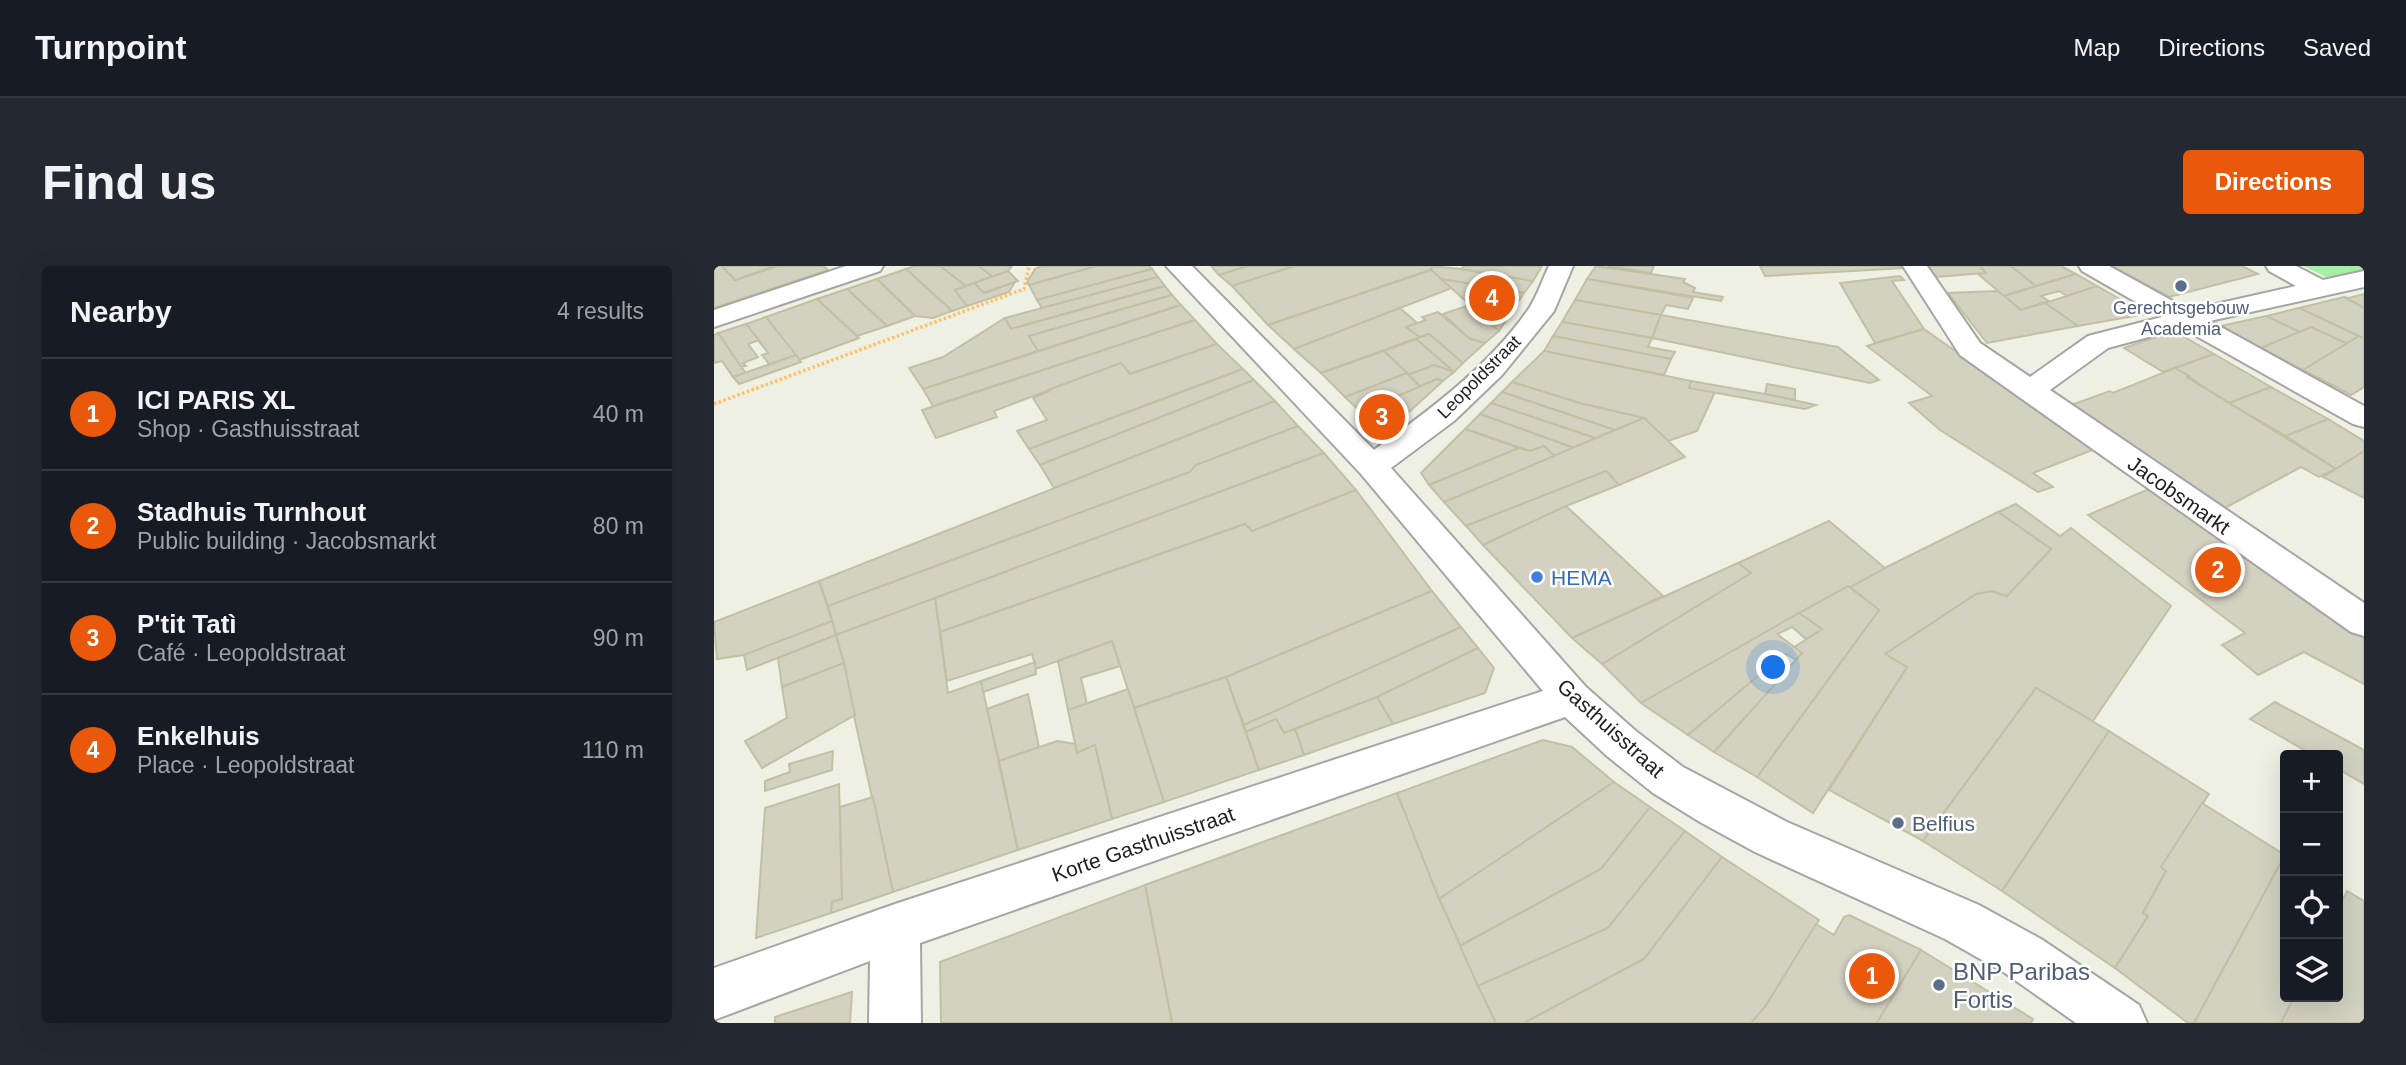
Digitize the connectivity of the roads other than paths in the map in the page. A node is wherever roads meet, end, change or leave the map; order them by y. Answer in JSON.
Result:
{"nodes":[{"id":1,"x":871,"y":266,"type":"edge"},
{"id":2,"x":1178,"y":266,"type":"edge"},
{"id":3,"x":1561,"y":266,"type":"edge"},
{"id":4,"x":1915,"y":266,"type":"edge"},
{"id":5,"x":2091,"y":266,"type":"edge"},
{"id":6,"x":2278,"y":266,"type":"edge"},
{"id":7,"x":2364,"y":279,"type":"edge"},
{"id":8,"x":2321,"y":289,"type":"junction"},
{"id":9,"x":714,"y":319,"type":"edge"},
{"id":10,"x":2184,"y":319,"type":"junction"},
{"id":11,"x":2029,"y":391,"type":"junction"},
{"id":12,"x":2364,"y":418,"type":"edge"},
{"id":13,"x":1372,"y":467,"type":"junction"},
{"id":14,"x":2364,"y":622,"type":"edge"},
{"id":15,"x":1572,"y":698,"type":"junction"},
{"id":16,"x":895,"y":928,"type":"junction"},
{"id":17,"x":714,"y":994,"type":"edge"},
{"id":18,"x":895,"y":1023,"type":"edge"},
{"id":19,"x":2121,"y":1023,"type":"edge"}],
"edges":[{"from":1,"to":9,"type":"street"},
{"from":2,"to":13,"type":"street","name":"Gasthuisstraat"},
{"from":3,"to":13,"type":"street","name":"Leopoldstraat"},
{"from":4,"to":11,"type":"street","name":"Jacobsmarkt"},
{"from":5,"to":10,"type":"street"},
{"from":6,"to":8,"type":"street"},
{"from":7,"to":8,"type":"street"},
{"from":8,"to":10,"type":"street"},
{"from":10,"to":11,"type":"street"},
{"from":10,"to":12,"type":"street"},
{"from":11,"to":14,"type":"street","name":"Jacobsmarkt"},
{"from":13,"to":15,"type":"street","name":"Gasthuisstraat"},
{"from":15,"to":16,"type":"street","name":"Korte Gasthuisstraat"},
{"from":15,"to":19,"type":"street","name":"Gasthuisstraat"},
{"from":16,"to":17,"type":"street","name":"Korte Gasthuisstraat"},
{"from":16,"to":18,"type":"street"}]}
